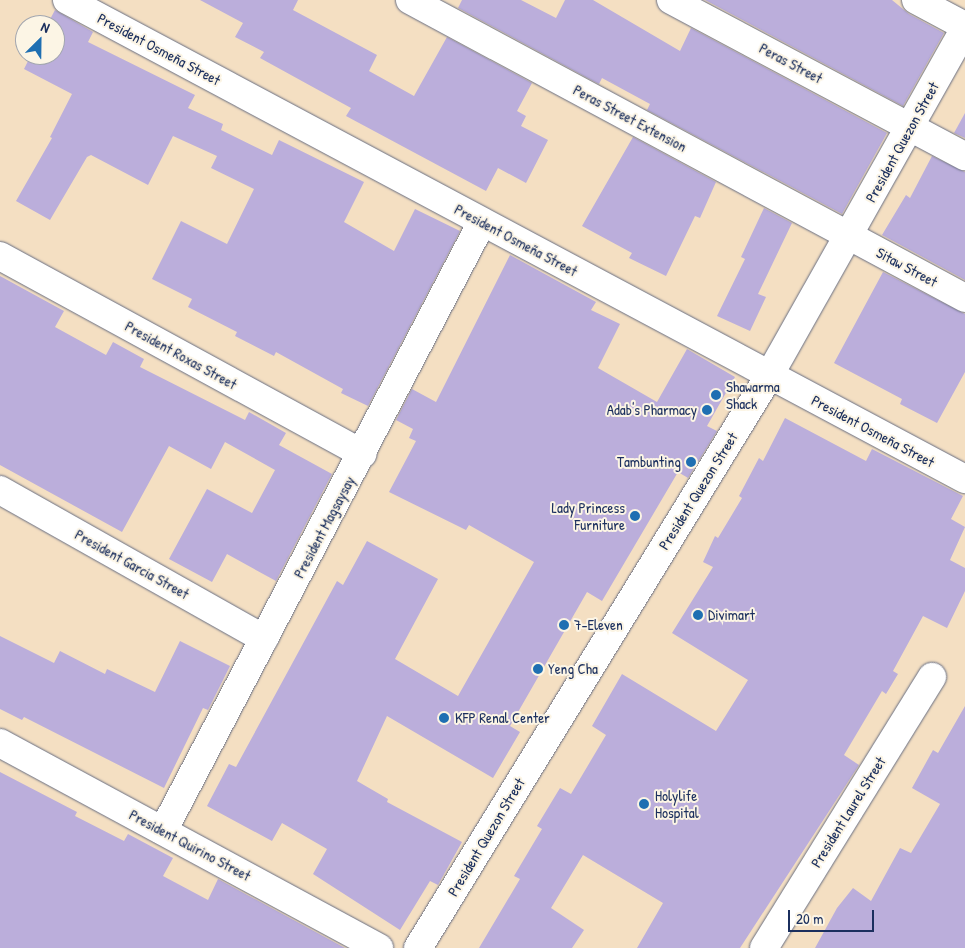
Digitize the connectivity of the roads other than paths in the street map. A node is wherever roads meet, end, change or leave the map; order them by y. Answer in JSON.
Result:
{"nodes":[{"id":1,"x":67,"y":0,"type":"edge"},
{"id":2,"x":410,"y":0,"type":"edge"},
{"id":3,"x":671,"y":0,"type":"edge"},
{"id":4,"x":916,"y":0,"type":"edge"},
{"id":5,"x":965,"y":27,"type":"edge"},
{"id":6,"x":911,"y":126,"type":"junction"},
{"id":7,"x":965,"y":156,"type":"edge"},
{"id":8,"x":482,"y":222,"type":"junction"},
{"id":9,"x":849,"y":237,"type":"junction"},
{"id":10,"x":0,"y":256,"type":"edge"},
{"id":11,"x":965,"y":298,"type":"edge"},
{"id":12,"x":769,"y":376,"type":"junction"},
{"id":13,"x":363,"y":454,"type":"junction"},
{"id":14,"x":965,"y":479,"type":"edge"},
{"id":15,"x":0,"y":490,"type":"edge"},
{"id":16,"x":264,"y":639,"type":"junction"},
{"id":17,"x":932,"y":677,"type":"dead end"},
{"id":18,"x":0,"y":743,"type":"edge"},
{"id":19,"x":163,"y":830,"type":"junction"},
{"id":20,"x":379,"y":948,"type":"edge"},
{"id":21,"x":418,"y":948,"type":"edge"},
{"id":22,"x":764,"y":948,"type":"edge"}],
"edges":[{"from":1,"to":8,"type":"street","name":"President Osmeña Street"},
{"from":2,"to":9,"type":"street","name":"Peras Street Extension"},
{"from":3,"to":6,"type":"street","name":"Peras Street"},
{"from":4,"to":5,"type":"street"},
{"from":5,"to":6,"type":"street","name":"President Quezon Street"},
{"from":6,"to":7,"type":"street","name":"Peras Street"},
{"from":6,"to":9,"type":"street","name":"President Quezon Street"},
{"from":8,"to":12,"type":"street","name":"President Osmeña Street"},
{"from":8,"to":13,"type":"street","name":"President Magsaysay"},
{"from":9,"to":11,"type":"street","name":"Sitaw Street"},
{"from":9,"to":12,"type":"street","name":"President Quezon Street"},
{"from":10,"to":13,"type":"street","name":"President Roxas Street"},
{"from":12,"to":14,"type":"street","name":"President Osmeña Street"},
{"from":12,"to":21,"type":"street","name":"President Quezon Street"},
{"from":13,"to":16,"type":"street","name":"President Magsaysay"},
{"from":15,"to":16,"type":"street","name":"President Garcia Street"},
{"from":16,"to":19,"type":"street","name":"President Magsaysay"},
{"from":17,"to":22,"type":"street","name":"President Laurel Street"},
{"from":18,"to":19,"type":"street","name":"President Quirino Street"},
{"from":19,"to":20,"type":"street","name":"President Quirino Street"}]}
